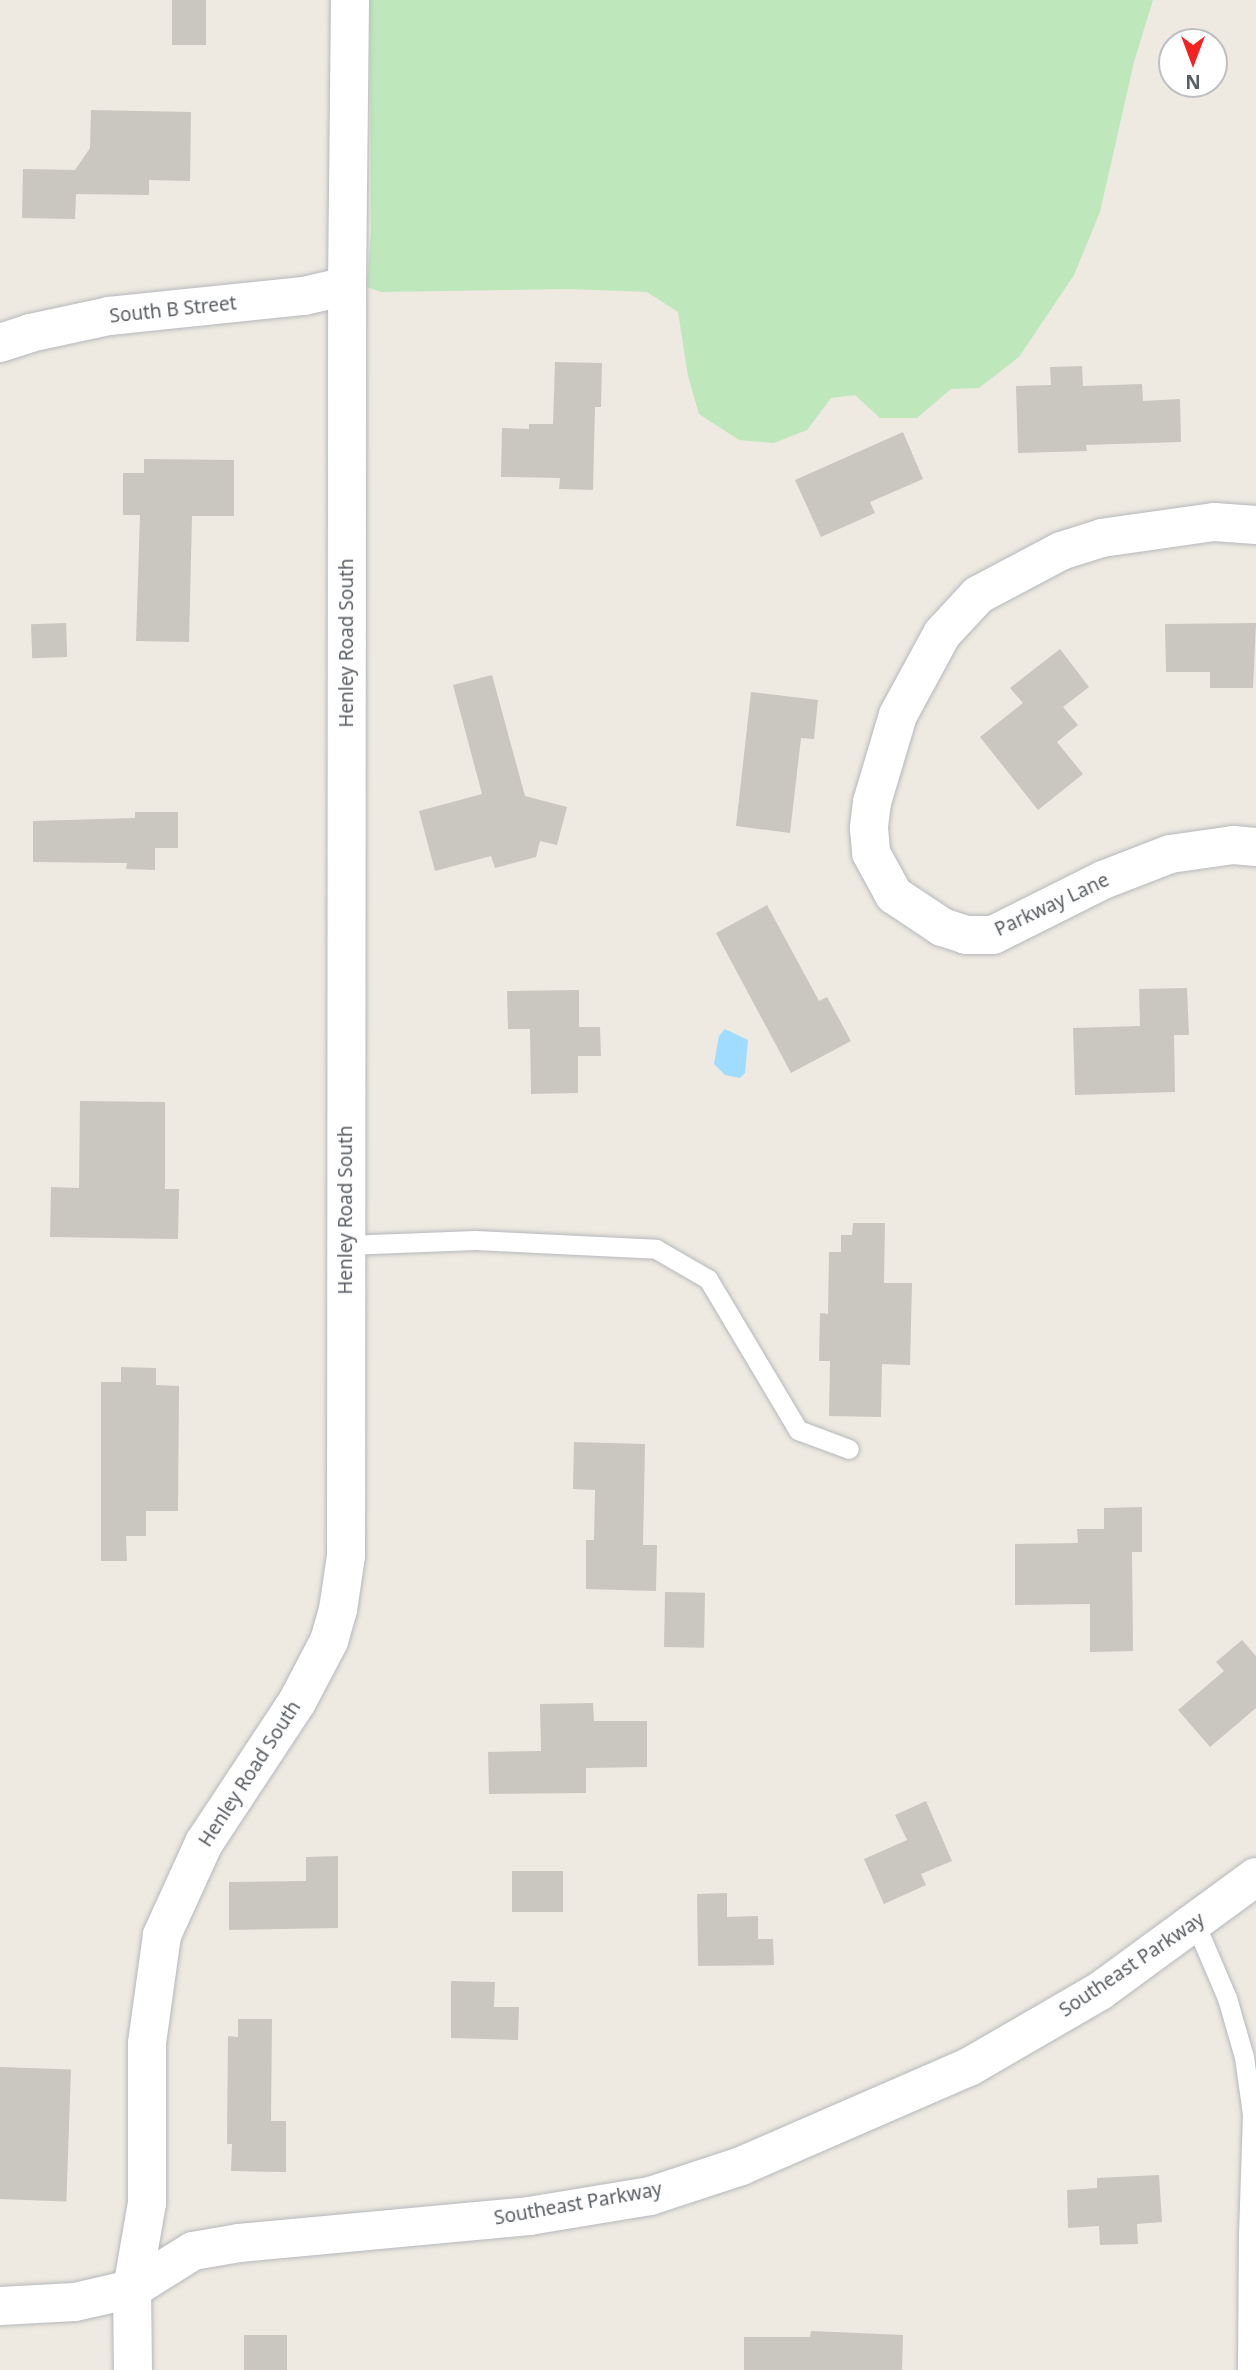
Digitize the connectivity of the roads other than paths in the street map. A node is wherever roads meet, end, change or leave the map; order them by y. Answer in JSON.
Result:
{"nodes":[{"id":1,"x":350,"y":0,"type":"edge"},
{"id":2,"x":347,"y":286,"type":"junction"},
{"id":3,"x":0,"y":342,"type":"edge"},
{"id":4,"x":1256,"y":525,"type":"edge"},
{"id":5,"x":1256,"y":847,"type":"edge"},
{"id":6,"x":346,"y":1245,"type":"junction"},
{"id":7,"x":849,"y":1449,"type":"dead end"},
{"id":8,"x":1256,"y":1877,"type":"edge"},
{"id":9,"x":1195,"y":1923,"type":"junction"},
{"id":10,"x":1252,"y":2233,"type":"edge"},
{"id":11,"x":132,"y":2289,"type":"junction"},
{"id":12,"x":0,"y":2306,"type":"edge"},
{"id":13,"x":133,"y":2370,"type":"edge"},
{"id":14,"x":1247,"y":2370,"type":"edge"}],
"edges":[{"from":1,"to":2,"type":"street","name":"Henley Road South"},
{"from":2,"to":3,"type":"street","name":"South B Street"},
{"from":2,"to":6,"type":"street","name":"Henley Road South"},
{"from":4,"to":5,"type":"street","name":"Parkway Lane"},
{"from":6,"to":7,"type":"lane"},
{"from":6,"to":11,"type":"street","name":"Henley Road South"},
{"from":8,"to":9,"type":"street","name":"Southeast Parkway"},
{"from":9,"to":10,"type":"lane"},
{"from":9,"to":11,"type":"street","name":"Southeast Parkway"},
{"from":10,"to":14,"type":"lane"},
{"from":11,"to":12,"type":"street","name":"Southeast Parkway"},
{"from":11,"to":13,"type":"street","name":"Henley Road South"}]}
